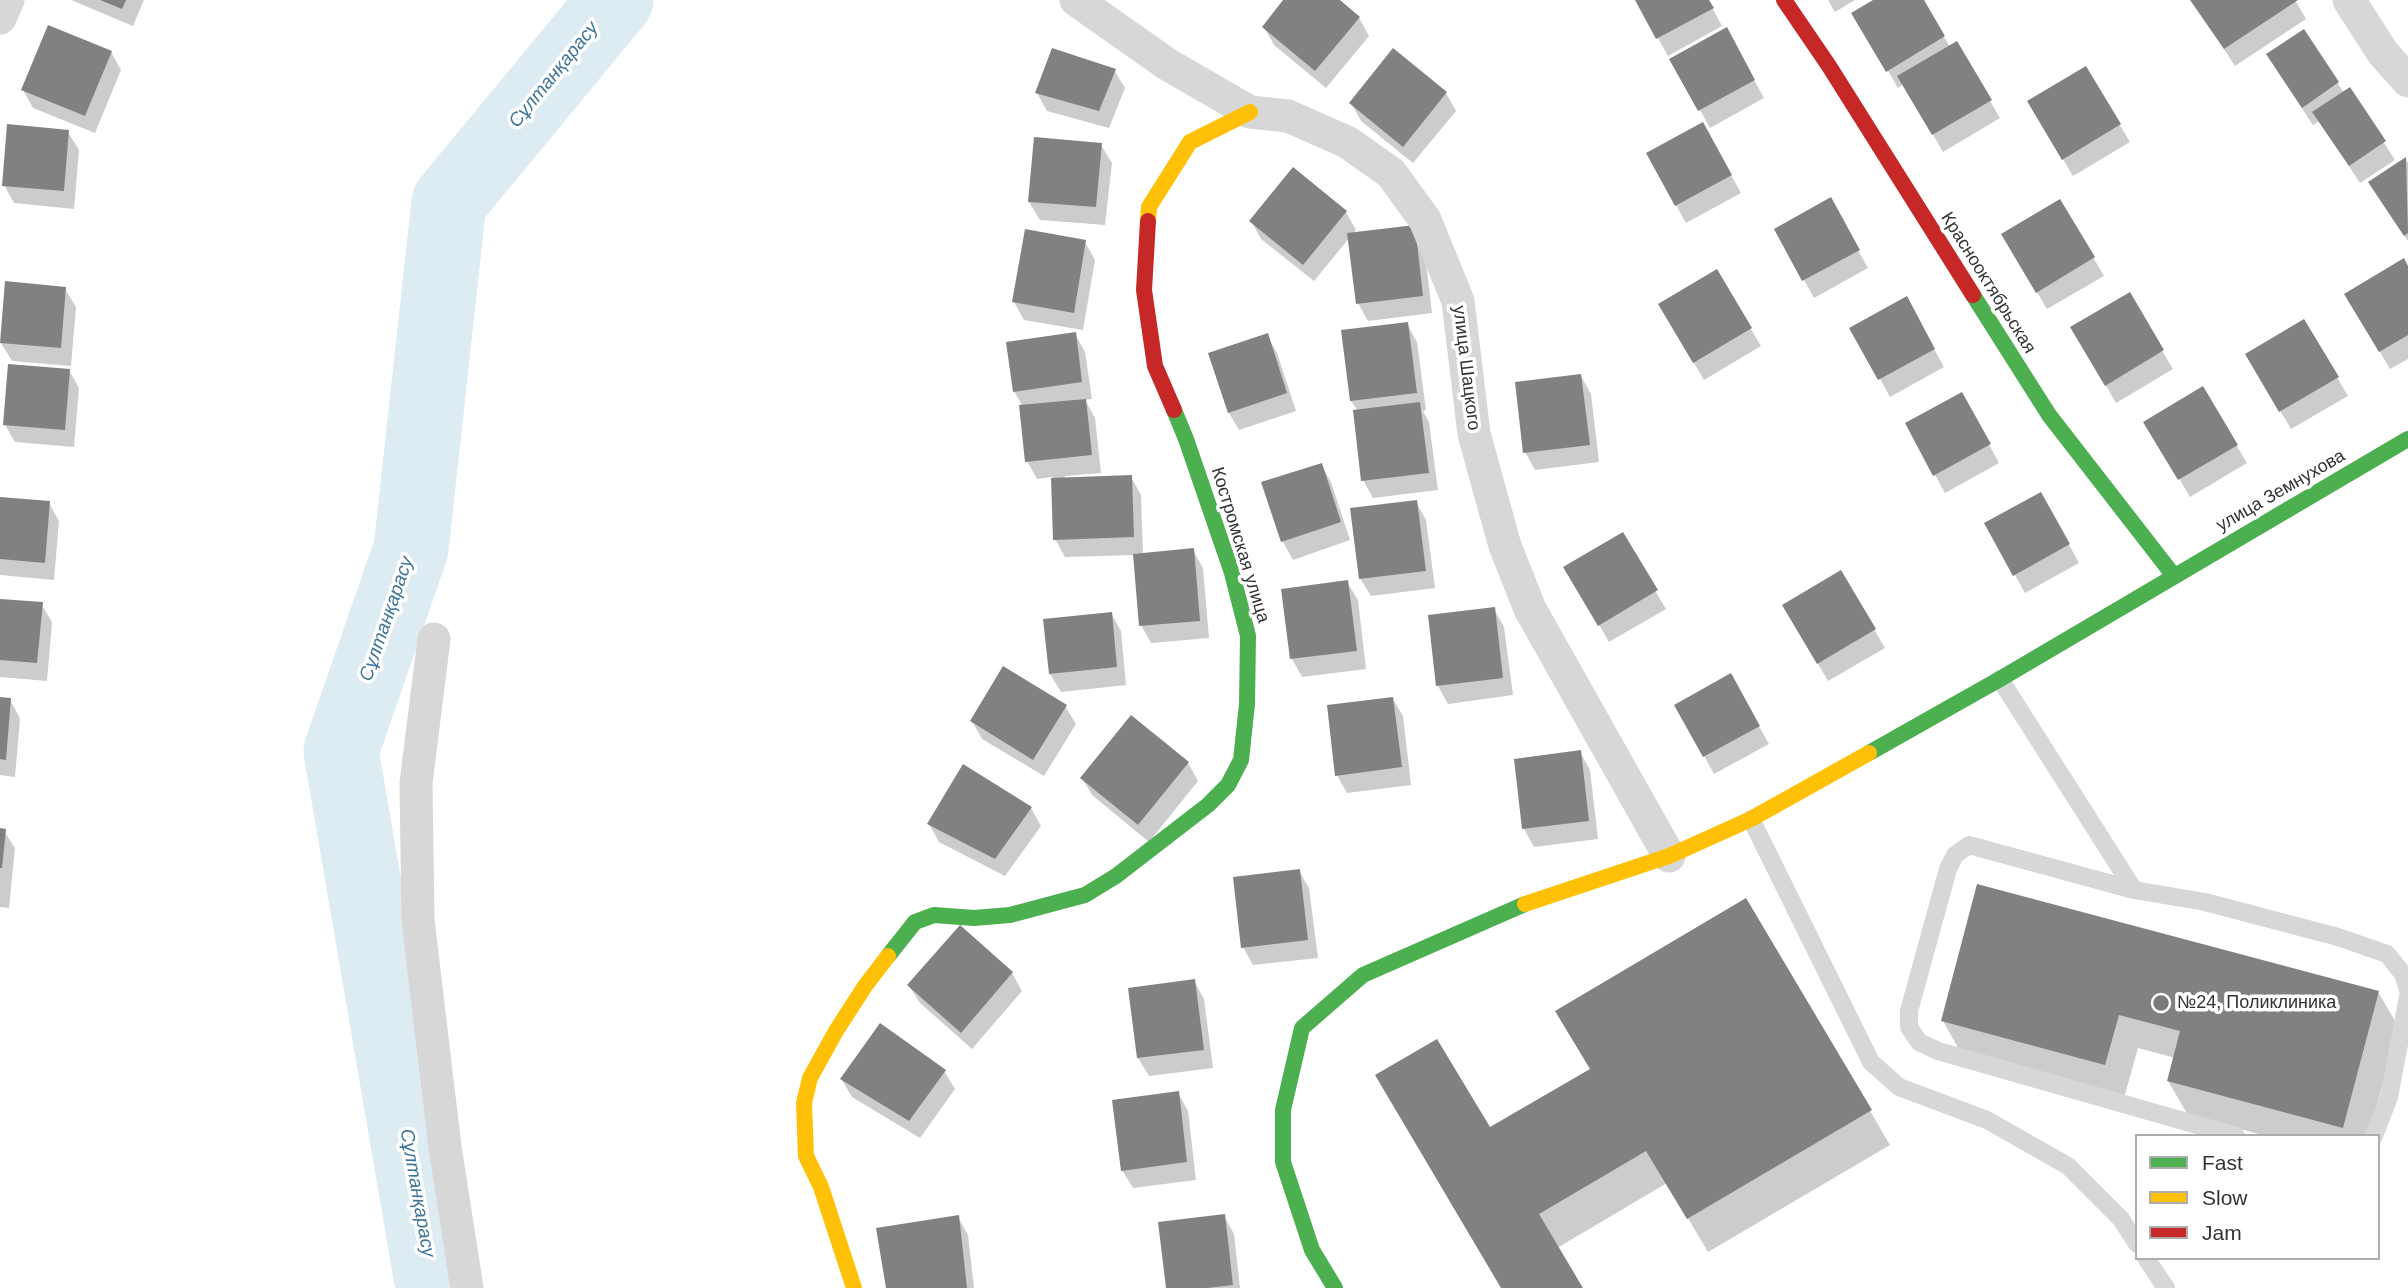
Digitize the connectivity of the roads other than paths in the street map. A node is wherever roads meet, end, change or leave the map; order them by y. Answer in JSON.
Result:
{"nodes":[{"id":1,"x":8,"y":0,"type":"edge"},
{"id":2,"x":1076,"y":0,"type":"edge"},
{"id":3,"x":1784,"y":0,"type":"edge"},
{"id":4,"x":2349,"y":0,"type":"edge"},
{"id":5,"x":0,"y":18,"type":"edge"},
{"id":6,"x":2408,"y":81,"type":"edge"},
{"id":7,"x":1250,"y":112,"type":"junction"},
{"id":8,"x":2408,"y":439,"type":"edge"},
{"id":9,"x":2174,"y":576,"type":"junction"},
{"id":10,"x":434,"y":639,"type":"dead end"},
{"id":11,"x":2000,"y":679,"type":"junction"},
{"id":12,"x":1751,"y":818,"type":"junction"},
{"id":13,"x":1669,"y":856,"type":"junction"},
{"id":14,"x":2134,"y":890,"type":"junction"},
{"id":15,"x":2408,"y":990,"type":"edge"},
{"id":16,"x":2408,"y":997,"type":"edge"},
{"id":17,"x":2229,"y":1134,"type":"edge"},
{"id":18,"x":2375,"y":1134,"type":"edge"},
{"id":19,"x":2135,"y":1241,"type":"edge"},
{"id":20,"x":2148,"y":1260,"type":"edge"},
{"id":21,"x":467,"y":1288,"type":"edge"},
{"id":22,"x":854,"y":1288,"type":"edge"},
{"id":23,"x":1335,"y":1288,"type":"edge"},
{"id":24,"x":2166,"y":1288,"type":"edge"}],
"edges":[{"from":1,"to":5,"type":"street"},
{"from":2,"to":7,"type":"street","name":"улица Шацкого"},
{"from":3,"to":9,"type":"street","name":"Краснооктябрьская"},
{"from":4,"to":6,"type":"street"},
{"from":7,"to":13,"type":"street","name":"улица Шацкого"},
{"from":7,"to":22,"type":"street","name":"Костромская улица"},
{"from":8,"to":9,"type":"street","name":"улица Земнухова"},
{"from":9,"to":11,"type":"street","name":"улица Земнухова"},
{"from":10,"to":21,"type":"street"},
{"from":11,"to":12,"type":"street","name":"улица Земнухова"},
{"from":11,"to":14,"type":"lane"},
{"from":12,"to":13,"type":"street","name":"улица Земнухова"},
{"from":12,"to":19,"type":"lane"},
{"from":13,"to":23,"type":"street","name":"улица Земнухова"},
{"from":14,"to":15,"type":"lane"},
{"from":14,"to":17,"type":"lane"},
{"from":16,"to":18,"type":"lane"},
{"from":20,"to":24,"type":"lane"}]}
